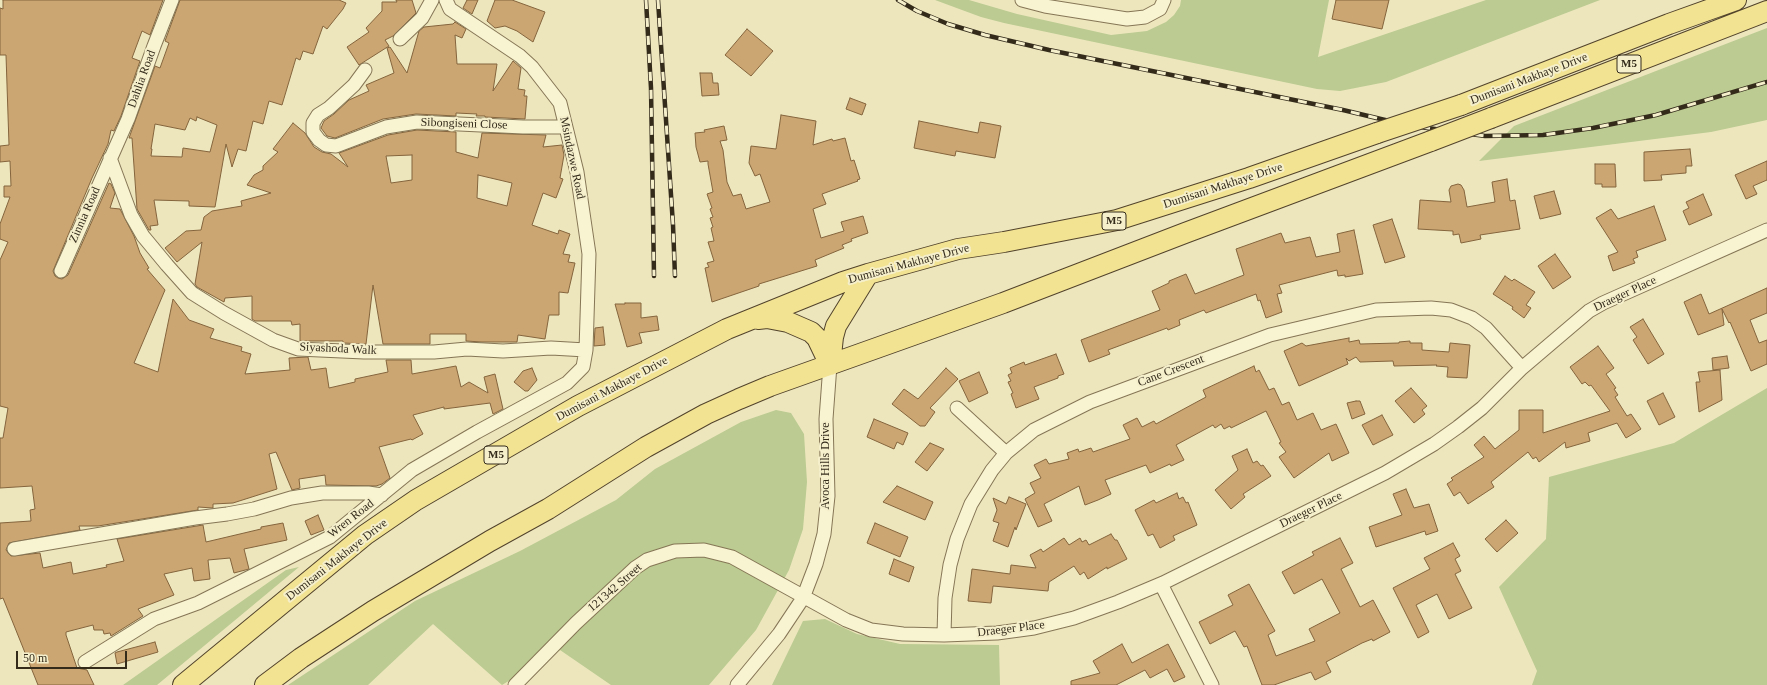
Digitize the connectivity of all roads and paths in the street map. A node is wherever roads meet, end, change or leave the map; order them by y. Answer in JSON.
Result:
{"nodes":[{"id":1,"x":172,"y":0,"type":"edge"},
{"id":2,"x":432,"y":0,"type":"edge"},
{"id":3,"x":446,"y":0,"type":"edge"},
{"id":4,"x":1022,"y":0,"type":"edge"},
{"id":5,"x":1164,"y":0,"type":"edge"},
{"id":6,"x":1736,"y":0,"type":"edge"},
{"id":7,"x":1767,"y":11,"type":"edge"},
{"id":8,"x":400,"y":39,"type":"dead end"},
{"id":9,"x":365,"y":70,"type":"dead end"},
{"id":10,"x":565,"y":127,"type":"junction"},
{"id":11,"x":110,"y":158,"type":"junction"},
{"id":12,"x":1767,"y":230,"type":"edge"},
{"id":13,"x":61,"y":271,"type":"dead end"},
{"id":14,"x":868,"y":274,"type":"junction"},
{"id":15,"x":752,"y":320,"type":"junction"},
{"id":16,"x":586,"y":350,"type":"junction"},
{"id":17,"x":830,"y":365,"type":"junction"},
{"id":18,"x":583,"y":367,"type":"joint"},
{"id":19,"x":1522,"y":368,"type":"junction"},
{"id":20,"x":957,"y":408,"type":"dead end"},
{"id":21,"x":1006,"y":453,"type":"junction"},
{"id":22,"x":382,"y":495,"type":"junction"},
{"id":23,"x":14,"y":549,"type":"dead end"},
{"id":24,"x":1161,"y":584,"type":"junction"},
{"id":25,"x":803,"y":598,"type":"junction"},
{"id":26,"x":944,"y":635,"type":"junction"},
{"id":27,"x":86,"y":662,"type":"dead end"},
{"id":28,"x":183,"y":685,"type":"edge"},
{"id":29,"x":265,"y":685,"type":"edge"},
{"id":30,"x":515,"y":685,"type":"edge"},
{"id":31,"x":737,"y":685,"type":"edge"},
{"id":32,"x":1212,"y":685,"type":"edge"}],
"edges":[{"from":1,"to":11,"type":"street","name":"Dahlia Road"},
{"from":2,"to":8,"type":"street"},
{"from":3,"to":10,"type":"street","name":"Msindazwe Road"},
{"from":4,"to":5,"type":"street"},
{"from":6,"to":14,"type":"main road","name":"Dumisani Makhaye Drive","number":"M5","bridge":true},
{"from":7,"to":17,"type":"main road","name":"Dumisani Makhaye Drive","number":"M5","bridge":true},
{"from":9,"to":10,"type":"street","name":"Sibongiseni Close"},
{"from":10,"to":16,"type":"street","name":"Msindazwe Road"},
{"from":11,"to":13,"type":"street","name":"Zinnia Road"},
{"from":11,"to":16,"type":"street","name":"Siyashoda Walk"},
{"from":12,"to":19,"type":"street","name":"Draeger Place"},
{"from":14,"to":15,"type":"main road","name":"Dumisani Makhaye Drive","number":"M5"},
{"from":14,"to":17,"type":"main road"},
{"from":15,"to":17,"type":"main road"},
{"from":15,"to":28,"type":"main road","name":"Dumisani Makhaye Drive","number":"M5"},
{"from":16,"to":18,"type":"street","name":"Msindazwe Road"},
{"from":17,"to":25,"type":"street","name":"Avoca Hills Drive"},
{"from":17,"to":29,"type":"main road","name":"Dumisani Makhaye Drive","number":"M5"},
{"from":18,"to":22,"type":"street","name":"Wren Road"},
{"from":19,"to":21,"type":"street","name":"Cane Crescent"},
{"from":19,"to":24,"type":"street","name":"Draeger Place"},
{"from":20,"to":21,"type":"street"},
{"from":21,"to":26,"type":"street","name":"Cane Crescent"},
{"from":22,"to":23,"type":"street"},
{"from":22,"to":27,"type":"street","name":"Wren Road"},
{"from":24,"to":26,"type":"street","name":"Draeger Place"},
{"from":24,"to":32,"type":"street"},
{"from":25,"to":26,"type":"street","name":"Draeger Place"},
{"from":25,"to":30,"type":"street","name":"121342 Street"},
{"from":25,"to":31,"type":"street","name":"Avoca Hills Drive"}]}
